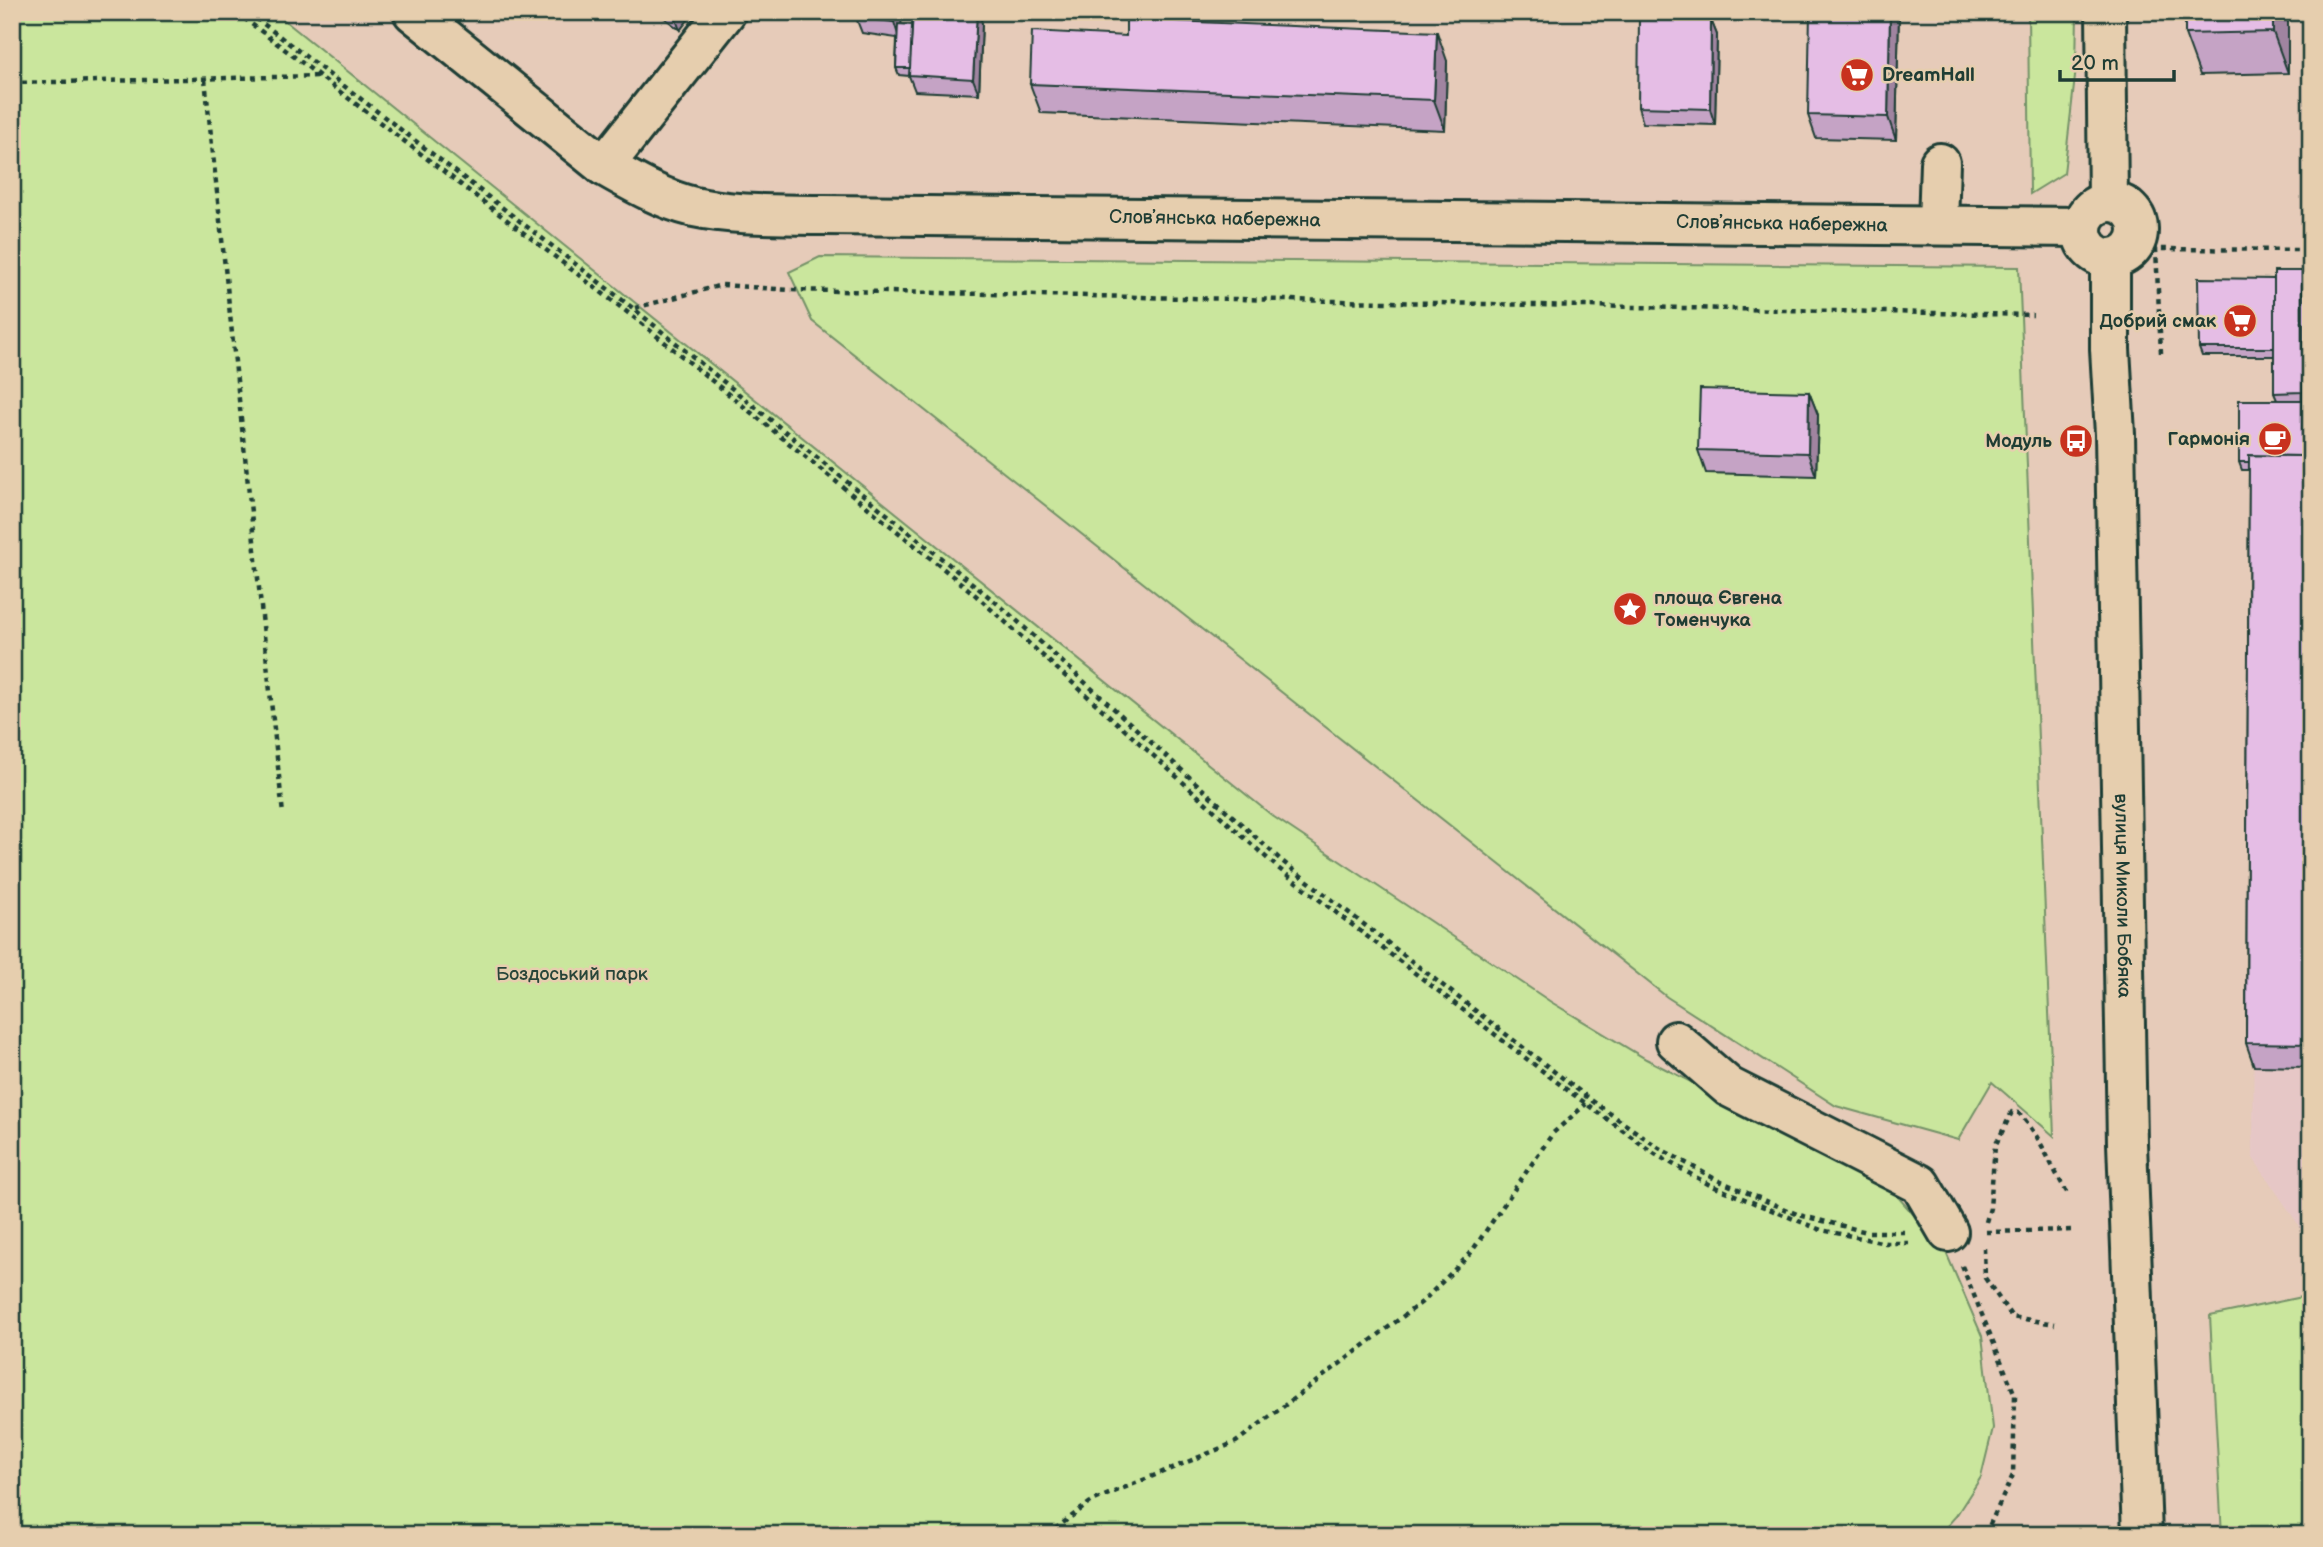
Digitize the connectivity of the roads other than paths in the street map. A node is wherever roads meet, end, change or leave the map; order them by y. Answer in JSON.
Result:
{"nodes":[{"id":1,"x":726,"y":12,"type":"edge"},
{"id":2,"x":2106,"y":12,"type":"edge"},
{"id":3,"x":431,"y":18,"type":"edge"},
{"id":4,"x":1940,"y":163,"type":"dead end"},
{"id":5,"x":604,"y":166,"type":"junction"},
{"id":6,"x":2095,"y":215,"type":"junction"},
{"id":7,"x":1937,"y":225,"type":"junction"},
{"id":8,"x":2110,"y":258,"type":"junction"},
{"id":9,"x":1676,"y":1041,"type":"dead end"},
{"id":10,"x":1967,"y":1238,"type":"road end"},
{"id":11,"x":2142,"y":1535,"type":"edge"}],
"edges":[{"from":1,"to":5,"type":"street"},
{"from":2,"to":6,"type":"street"},
{"from":3,"to":5,"type":"street","name":"Словʼянська набережна"},
{"from":4,"to":7,"type":"street"},
{"from":5,"to":7,"type":"street","name":"Словʼянська набережна"},
{"from":6,"to":7,"type":"street","name":"Словʼянська набережна"},
{"from":6,"to":8,"type":"street"},
{"from":6,"to":8,"type":"street"},
{"from":8,"to":11,"type":"street","name":"вулиця Миколи Бобяка"},
{"from":9,"to":10,"type":"street"}]}
